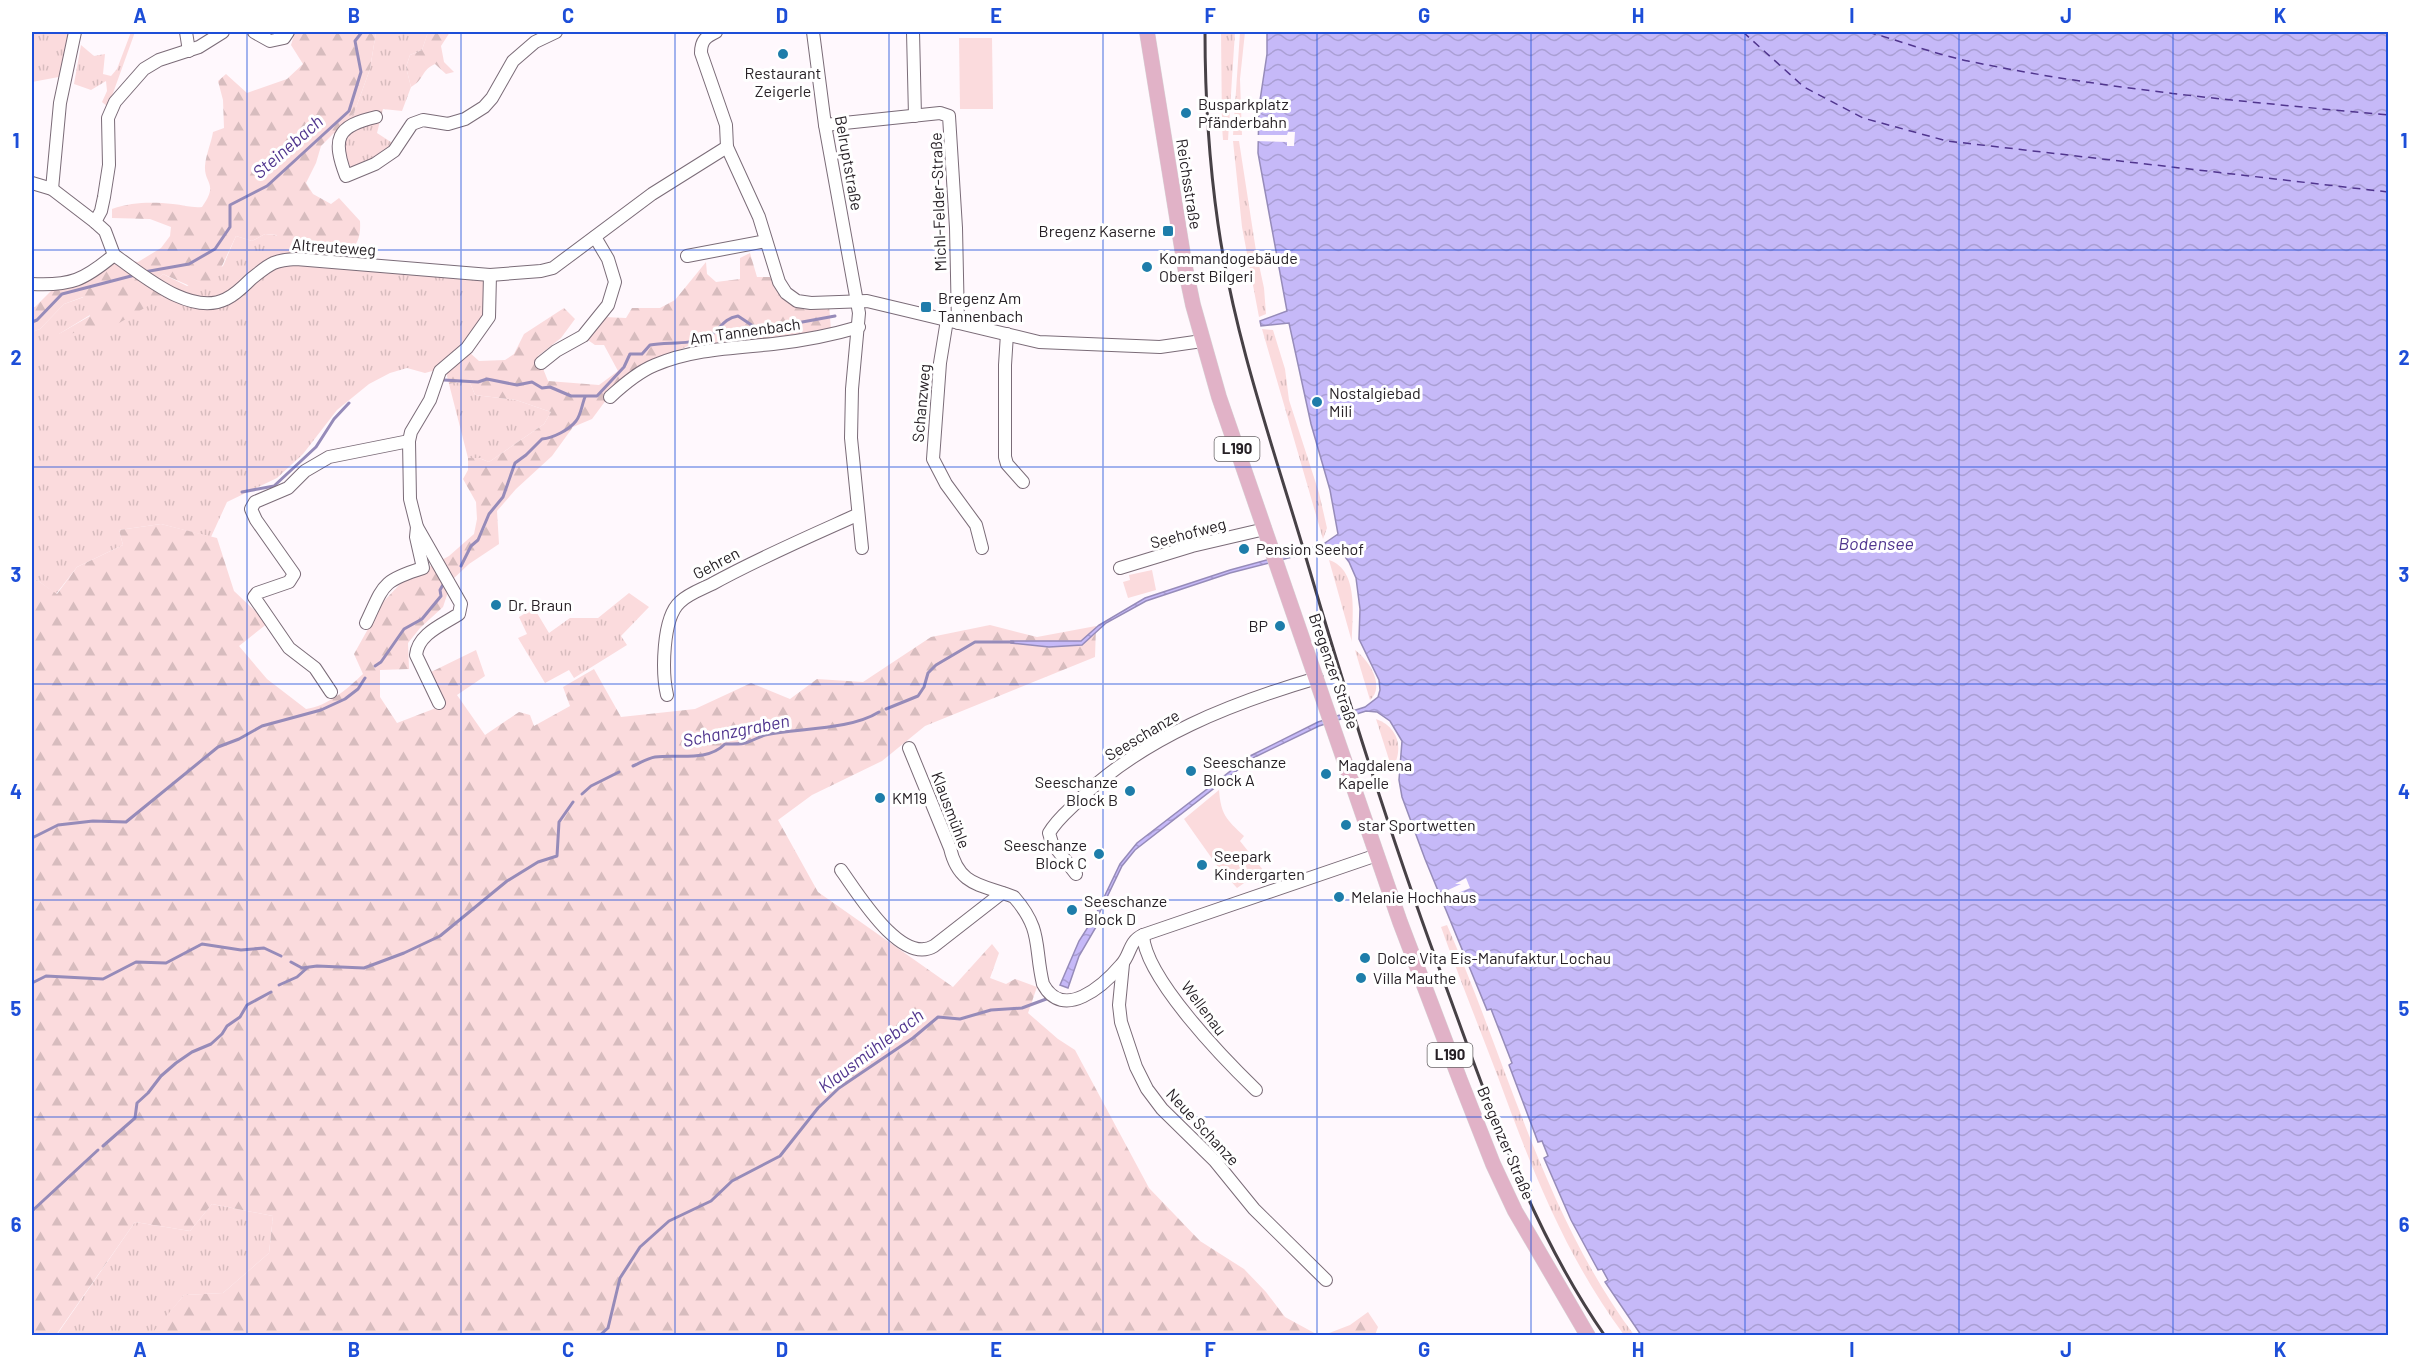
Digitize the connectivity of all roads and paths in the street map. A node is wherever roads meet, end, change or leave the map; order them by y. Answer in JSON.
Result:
{"nodes":[{"id":1,"x":75,"y":32,"type":"edge"},
{"id":2,"x":186,"y":32,"type":"edge"},
{"id":3,"x":223,"y":32,"type":"edge"},
{"id":4,"x":254,"y":32,"type":"edge"},
{"id":5,"x":288,"y":32,"type":"edge"},
{"id":6,"x":556,"y":32,"type":"edge"},
{"id":7,"x":716,"y":32,"type":"edge"},
{"id":8,"x":813,"y":32,"type":"edge"},
{"id":9,"x":913,"y":32,"type":"edge"},
{"id":10,"x":1147,"y":32,"type":"edge"},
{"id":11,"x":189,"y":51,"type":"junction"},
{"id":12,"x":915,"y":116,"type":"junction"},
{"id":13,"x":376,"y":117,"type":"dead end"},
{"id":14,"x":825,"y":125,"type":"junction"},
{"id":15,"x":727,"y":147,"type":"junction"},
{"id":16,"x":32,"y":183,"type":"edge"},
{"id":17,"x":52,"y":189,"type":"junction"},
{"id":18,"x":95,"y":222,"type":"junction"},
{"id":19,"x":595,"y":237,"type":"junction"},
{"id":20,"x":766,"y":241,"type":"junction"},
{"id":21,"x":114,"y":255,"type":"junction"},
{"id":22,"x":687,"y":256,"type":"dead end"},
{"id":23,"x":490,"y":275,"type":"junction"},
{"id":24,"x":32,"y":284,"type":"edge"},
{"id":25,"x":857,"y":301,"type":"junction"},
{"id":26,"x":952,"y":321,"type":"junction"},
{"id":27,"x":859,"y":327,"type":"junction"},
{"id":28,"x":1007,"y":334,"type":"junction"},
{"id":29,"x":1202,"y":341,"type":"junction"},
{"id":30,"x":541,"y":363,"type":"dead end"},
{"id":31,"x":610,"y":397,"type":"dead end"},
{"id":32,"x":409,"y":441,"type":"junction"},
{"id":33,"x":1023,"y":482,"type":"dead end"},
{"id":34,"x":857,"y":515,"type":"junction"},
{"id":35,"x":417,"y":527,"type":"junction"},
{"id":36,"x":1265,"y":529,"type":"junction"},
{"id":37,"x":862,"y":548,"type":"dead end"},
{"id":38,"x":982,"y":548,"type":"dead end"},
{"id":39,"x":1120,"y":568,"type":"dead end"},
{"id":40,"x":366,"y":623,"type":"dead end"},
{"id":41,"x":1317,"y":678,"type":"junction"},
{"id":42,"x":331,"y":692,"type":"dead end"},
{"id":43,"x":667,"y":695,"type":"dead end"},
{"id":44,"x":439,"y":703,"type":"dead end"},
{"id":45,"x":909,"y":748,"type":"dead end"},
{"id":46,"x":1377,"y":855,"type":"junction"},
{"id":47,"x":841,"y":870,"type":"dead end"},
{"id":48,"x":1076,"y":874,"type":"dead end"},
{"id":49,"x":1002,"y":893,"type":"junction"},
{"id":50,"x":1143,"y":935,"type":"junction"},
{"id":51,"x":1124,"y":964,"type":"junction"},
{"id":52,"x":1256,"y":1090,"type":"dead end"},
{"id":53,"x":1326,"y":1280,"type":"dead end"},
{"id":54,"x":1588,"y":1335,"type":"edge"}],
"edges":[{"from":1,"to":17,"type":"street"},
{"from":2,"to":11,"type":"street"},
{"from":3,"to":11,"type":"street"},
{"from":4,"to":5,"type":"street"},
{"from":6,"to":13,"type":"street"},
{"from":7,"to":15,"type":"street"},
{"from":8,"to":14,"type":"street","name":"Belruptstraße"},
{"from":9,"to":12,"type":"street","name":"Michl-Felder-Straße"},
{"from":10,"to":29,"type":"main road","name":"Reichsstraße","number":"L190"},
{"from":11,"to":18,"type":"street"},
{"from":12,"to":14,"type":"street","name":"Michl-Felder-Straße"},
{"from":12,"to":26,"type":"street","name":"Michl-Felder-Straße"},
{"from":14,"to":25,"type":"street","name":"Belruptstraße"},
{"from":15,"to":19,"type":"street","name":"Altreuteweg"},
{"from":15,"to":20,"type":"street"},
{"from":16,"to":17,"type":"street"},
{"from":17,"to":18,"type":"street"},
{"from":18,"to":21,"type":"street"},
{"from":19,"to":23,"type":"street","name":"Altreuteweg"},
{"from":19,"to":30,"type":"street"},
{"from":20,"to":22,"type":"street"},
{"from":20,"to":25,"type":"street"},
{"from":21,"to":23,"type":"street","name":"Altreuteweg"},
{"from":21,"to":24,"type":"street"},
{"from":23,"to":32,"type":"street"},
{"from":25,"to":26,"type":"street"},
{"from":25,"to":27,"type":"street"},
{"from":26,"to":28,"type":"street"},
{"from":26,"to":38,"type":"street","name":"Schanzweg"},
{"from":27,"to":31,"type":"street","name":"Am Tannenbach"},
{"from":27,"to":34,"type":"street"},
{"from":28,"to":29,"type":"street"},
{"from":28,"to":33,"type":"street"},
{"from":29,"to":36,"type":"main road","name":"Bregenzer Straße","number":"L190"},
{"from":32,"to":35,"type":"street"},
{"from":32,"to":42,"type":"street"},
{"from":34,"to":37,"type":"street"},
{"from":34,"to":43,"type":"street","name":"Gehren"},
{"from":35,"to":40,"type":"street"},
{"from":35,"to":44,"type":"street"},
{"from":36,"to":39,"type":"street","name":"Seehofweg"},
{"from":36,"to":41,"type":"main road","name":"Bregenzer Straße","number":"L190"},
{"from":41,"to":46,"type":"main road","name":"Bregenzer Straße","number":"L190"},
{"from":41,"to":48,"type":"street","name":"Seeschanze"},
{"from":45,"to":49,"type":"street","name":"Klausmühle"},
{"from":46,"to":50,"type":"street"},
{"from":46,"to":54,"type":"main road","name":"Bregenzer Straße","number":"L190"},
{"from":47,"to":49,"type":"street"},
{"from":49,"to":51,"type":"street","name":"Klausmühle"},
{"from":50,"to":51,"type":"street","name":"Klausmühle"},
{"from":50,"to":52,"type":"street","name":"Wellenau"},
{"from":51,"to":53,"type":"street","name":"Neue Schanze"}]}
